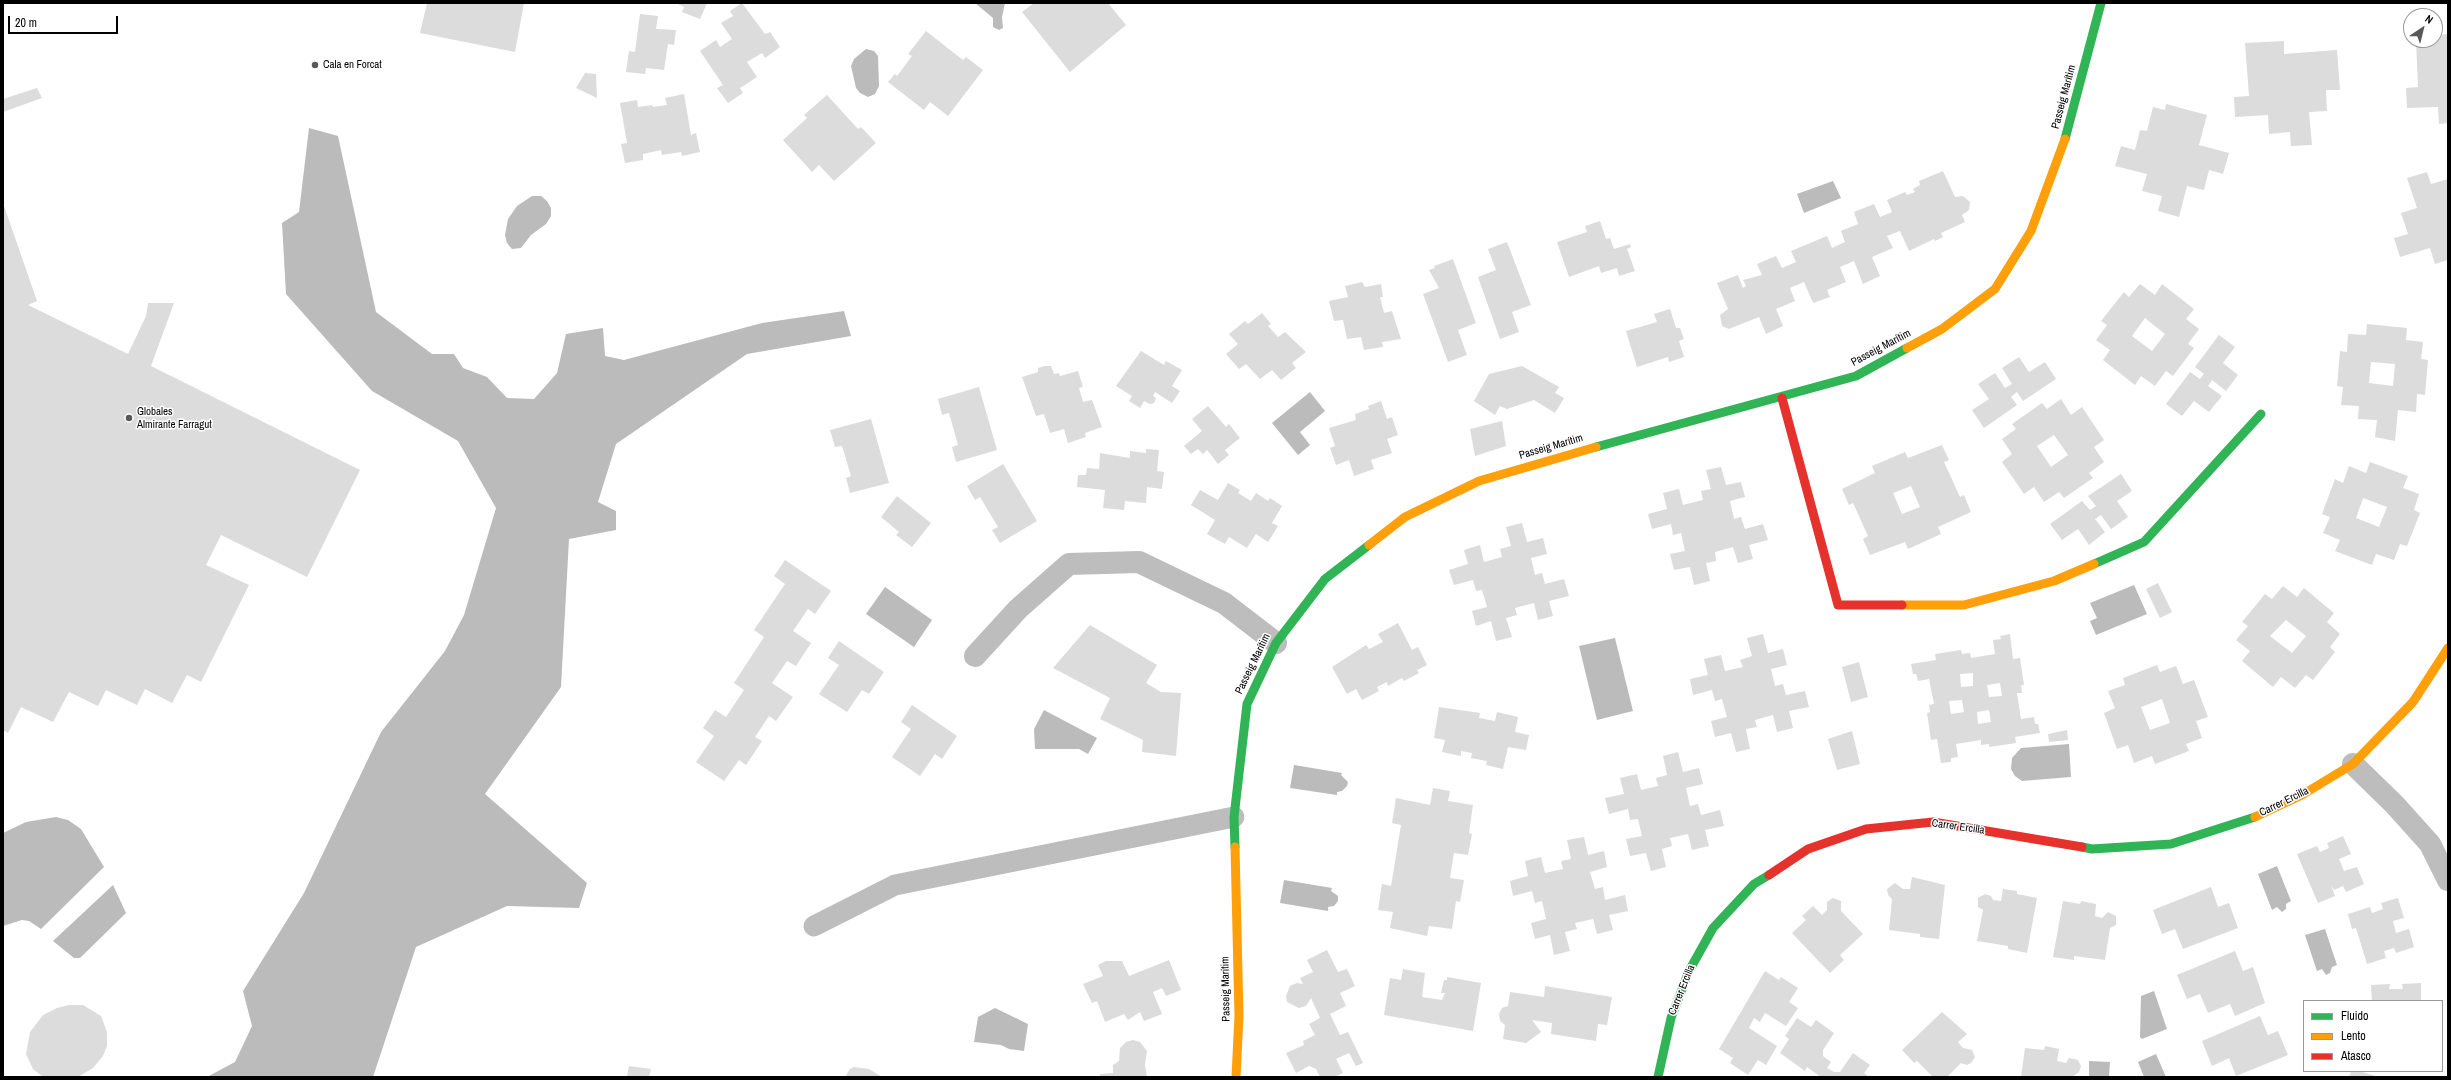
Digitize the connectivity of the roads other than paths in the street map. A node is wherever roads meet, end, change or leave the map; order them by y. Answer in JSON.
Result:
{"nodes":[{"id":1,"x":2101,"y":3,"type":"edge"},
{"id":2,"x":1782,"y":398,"type":"junction"},
{"id":3,"x":2261,"y":414,"type":"dead end"},
{"id":4,"x":1276,"y":643,"type":"junction"},
{"id":5,"x":2448,"y":648,"type":"edge"},
{"id":6,"x":975,"y":656,"type":"dead end"},
{"id":7,"x":2353,"y":764,"type":"junction"},
{"id":8,"x":1234,"y":817,"type":"junction"},
{"id":9,"x":2448,"y":880,"type":"edge"},
{"id":10,"x":814,"y":926,"type":"dead end"},
{"id":11,"x":1236,"y":1077,"type":"edge"},
{"id":12,"x":1658,"y":1077,"type":"edge"}],
"edges":[{"from":1,"to":2,"type":"street","name":"Passeig Marítim"},
{"from":2,"to":3,"type":"street"},
{"from":2,"to":4,"type":"street","name":"Passeig Marítim"},
{"from":4,"to":6,"type":"street"},
{"from":4,"to":8,"type":"street","name":"Passeig Marítim"},
{"from":5,"to":7,"type":"street","name":"Carrer Ercilla"},
{"from":7,"to":9,"type":"street"},
{"from":7,"to":12,"type":"street","name":"Carrer Ercilla"},
{"from":8,"to":10,"type":"lane"},
{"from":8,"to":11,"type":"street","name":"Passeig Marítim"}]}
